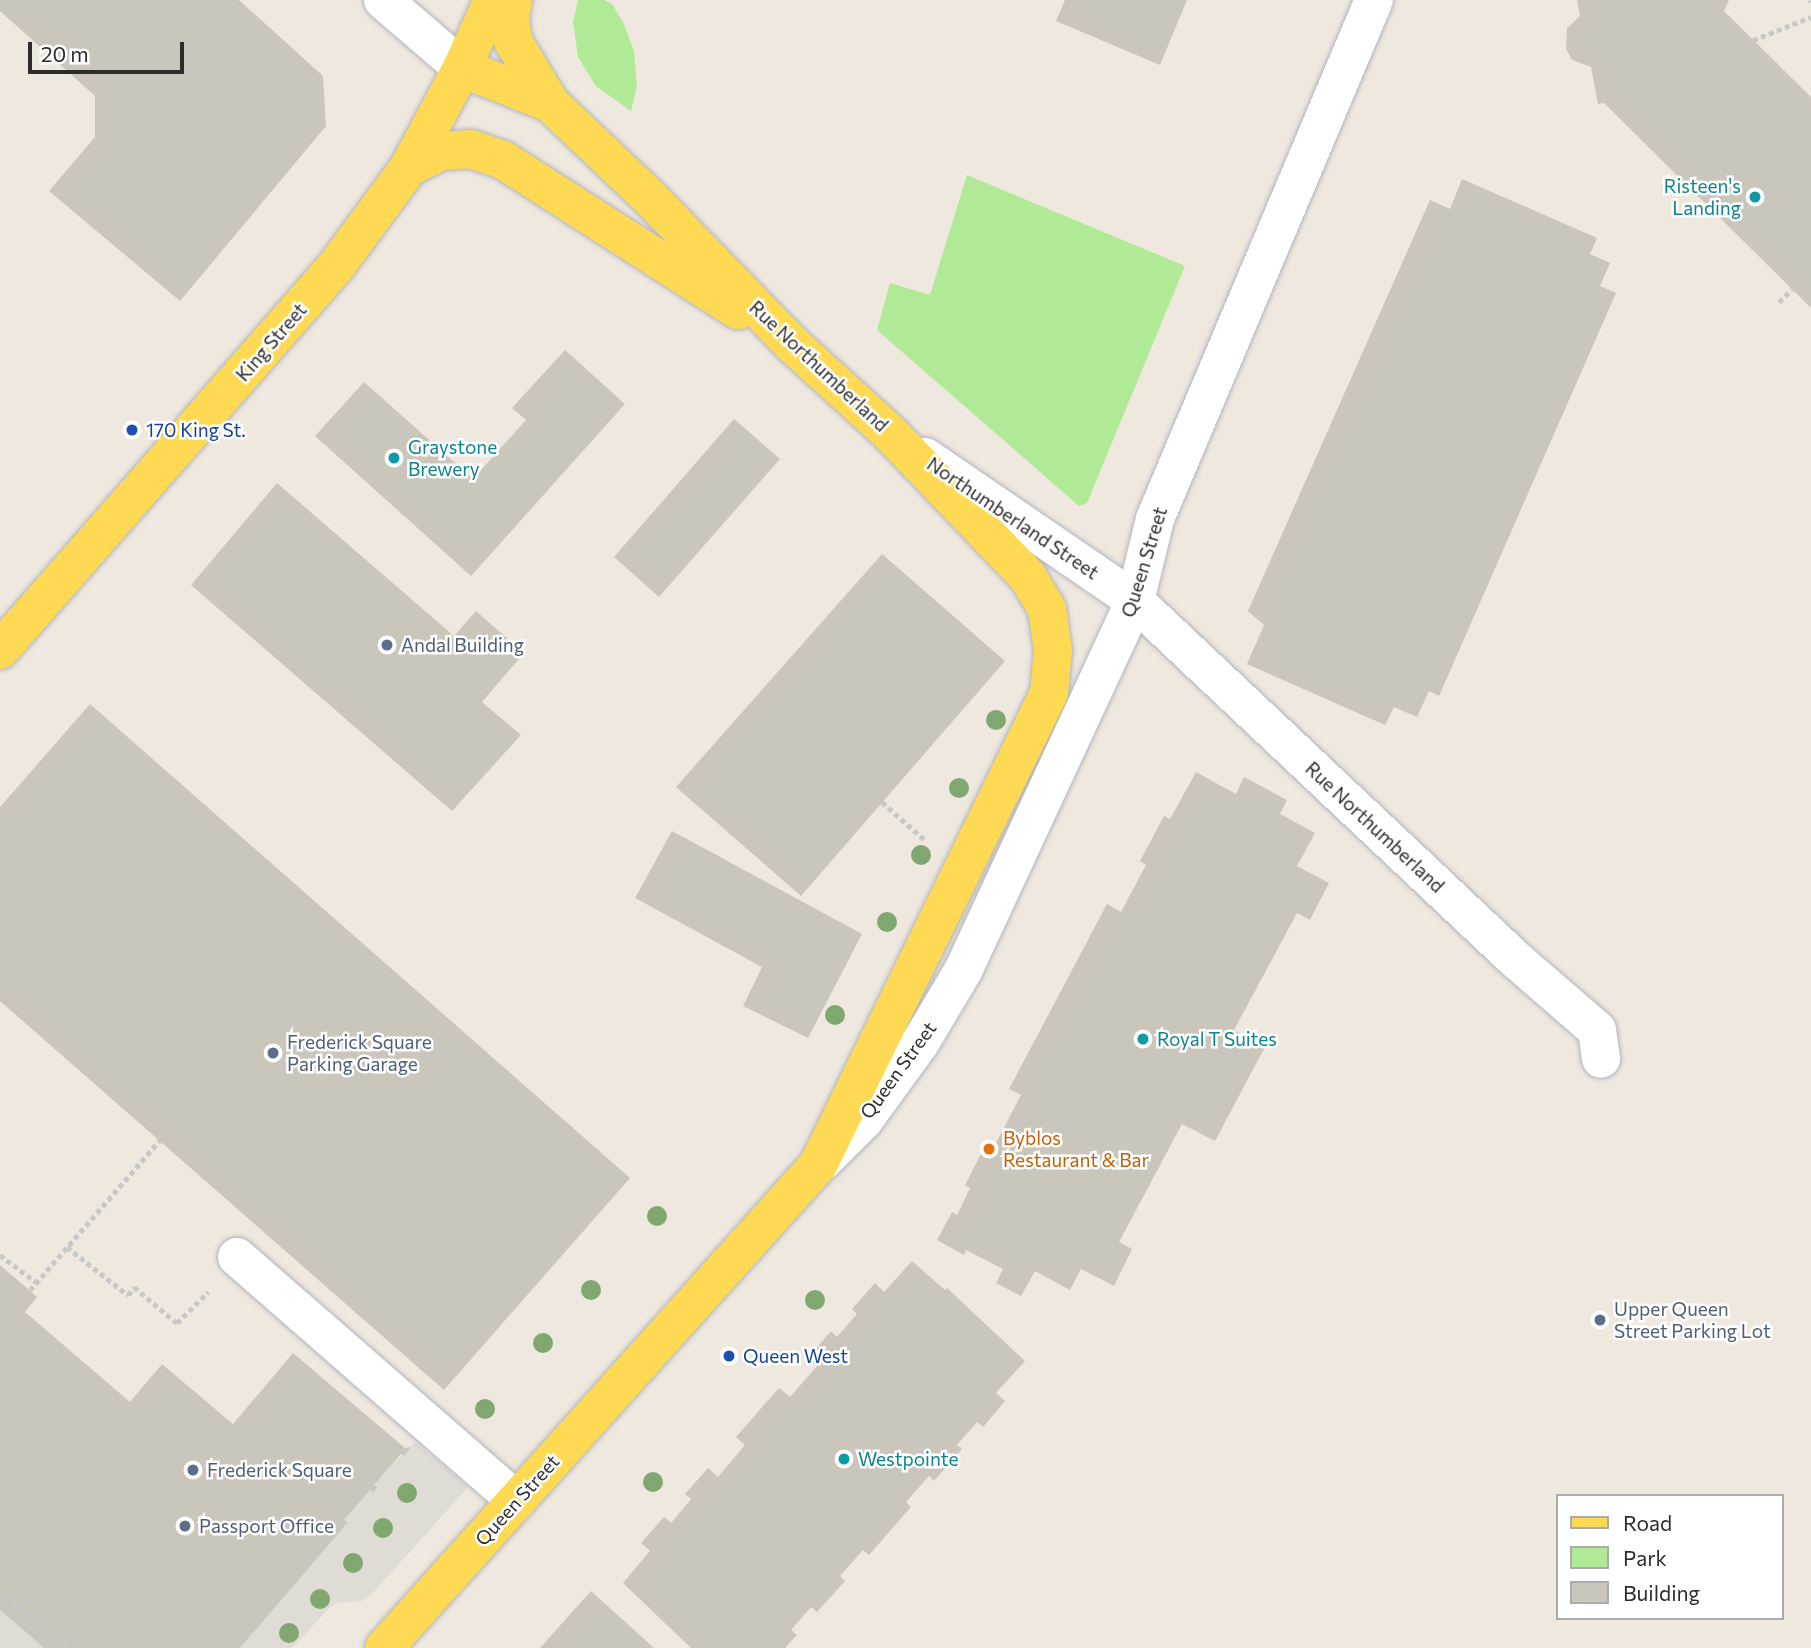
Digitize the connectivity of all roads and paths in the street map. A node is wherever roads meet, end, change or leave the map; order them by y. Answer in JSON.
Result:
{"nodes":[{"id":1,"x":383,"y":0,"type":"edge"},
{"id":2,"x":493,"y":0,"type":"edge"},
{"id":3,"x":513,"y":0,"type":"edge"},
{"id":4,"x":1374,"y":0,"type":"edge"},
{"id":5,"x":1811,"y":17,"type":"edge"},
{"id":6,"x":1753,"y":40,"type":"dead end"},
{"id":7,"x":462,"y":68,"type":"junction"},
{"id":8,"x":550,"y":103,"type":"junction"},
{"id":9,"x":409,"y":167,"type":"junction"},
{"id":10,"x":1792,"y":289,"type":"dead end"},
{"id":11,"x":1779,"y":302,"type":"dead end"},
{"id":12,"x":793,"y":345,"type":"junction"},
{"id":13,"x":892,"y":435,"type":"junction"},
{"id":14,"x":1135,"y":601,"type":"junction"},
{"id":15,"x":0,"y":650,"type":"edge"},
{"id":16,"x":1053,"y":650,"type":"joint"},
{"id":17,"x":882,"y":802,"type":"dead end"},
{"id":18,"x":927,"y":842,"type":"dead end"},
{"id":19,"x":1601,"y":1059,"type":"dead end"},
{"id":20,"x":160,"y":1140,"type":"dead end"},
{"id":21,"x":818,"y":1165,"type":"junction"},
{"id":22,"x":67,"y":1247,"type":"junction"},
{"id":23,"x":0,"y":1255,"type":"edge"},
{"id":24,"x":237,"y":1257,"type":"joint"},
{"id":25,"x":36,"y":1282,"type":"junction"},
{"id":26,"x":30,"y":1290,"type":"dead end"},
{"id":27,"x":517,"y":1500,"type":"junction"},
{"id":28,"x":0,"y":1590,"type":"edge"},
{"id":29,"x":68,"y":1648,"type":"edge"},
{"id":30,"x":384,"y":1648,"type":"edge"}],
"edges":[{"from":1,"to":7,"type":"street"},
{"from":2,"to":7,"type":"main road","name":"King Street"},
{"from":3,"to":8,"type":"main road"},
{"from":4,"to":14,"type":"street","name":"Queen Street"},
{"from":5,"to":6,"type":"path"},
{"from":7,"to":8,"type":"main road"},
{"from":7,"to":9,"type":"main road","name":"King Street"},
{"from":8,"to":12,"type":"main road","name":"Rue Northumberland"},
{"from":9,"to":12,"type":"main road"},
{"from":9,"to":15,"type":"main road","name":"King Street"},
{"from":10,"to":11,"type":"path"},
{"from":12,"to":13,"type":"main road","name":"Rue Northumberland"},
{"from":13,"to":14,"type":"street","name":"Northumberland Street"},
{"from":13,"to":16,"type":"main road","name":"Rue Northumberland"},
{"from":14,"to":19,"type":"street","name":"Rue Northumberland"},
{"from":14,"to":21,"type":"street","name":"Queen Street"},
{"from":16,"to":21,"type":"main road","name":"Queen Street"},
{"from":17,"to":18,"type":"path"},
{"from":20,"to":22,"type":"path"},
{"from":21,"to":27,"type":"main road","name":"Queen Street"},
{"from":22,"to":24,"type":"path"},
{"from":22,"to":25,"type":"path"},
{"from":23,"to":25,"type":"path"},
{"from":24,"to":27,"type":"street"},
{"from":25,"to":26,"type":"path"},
{"from":27,"to":30,"type":"main road","name":"Queen Street"},
{"from":28,"to":29,"type":"path"}]}
